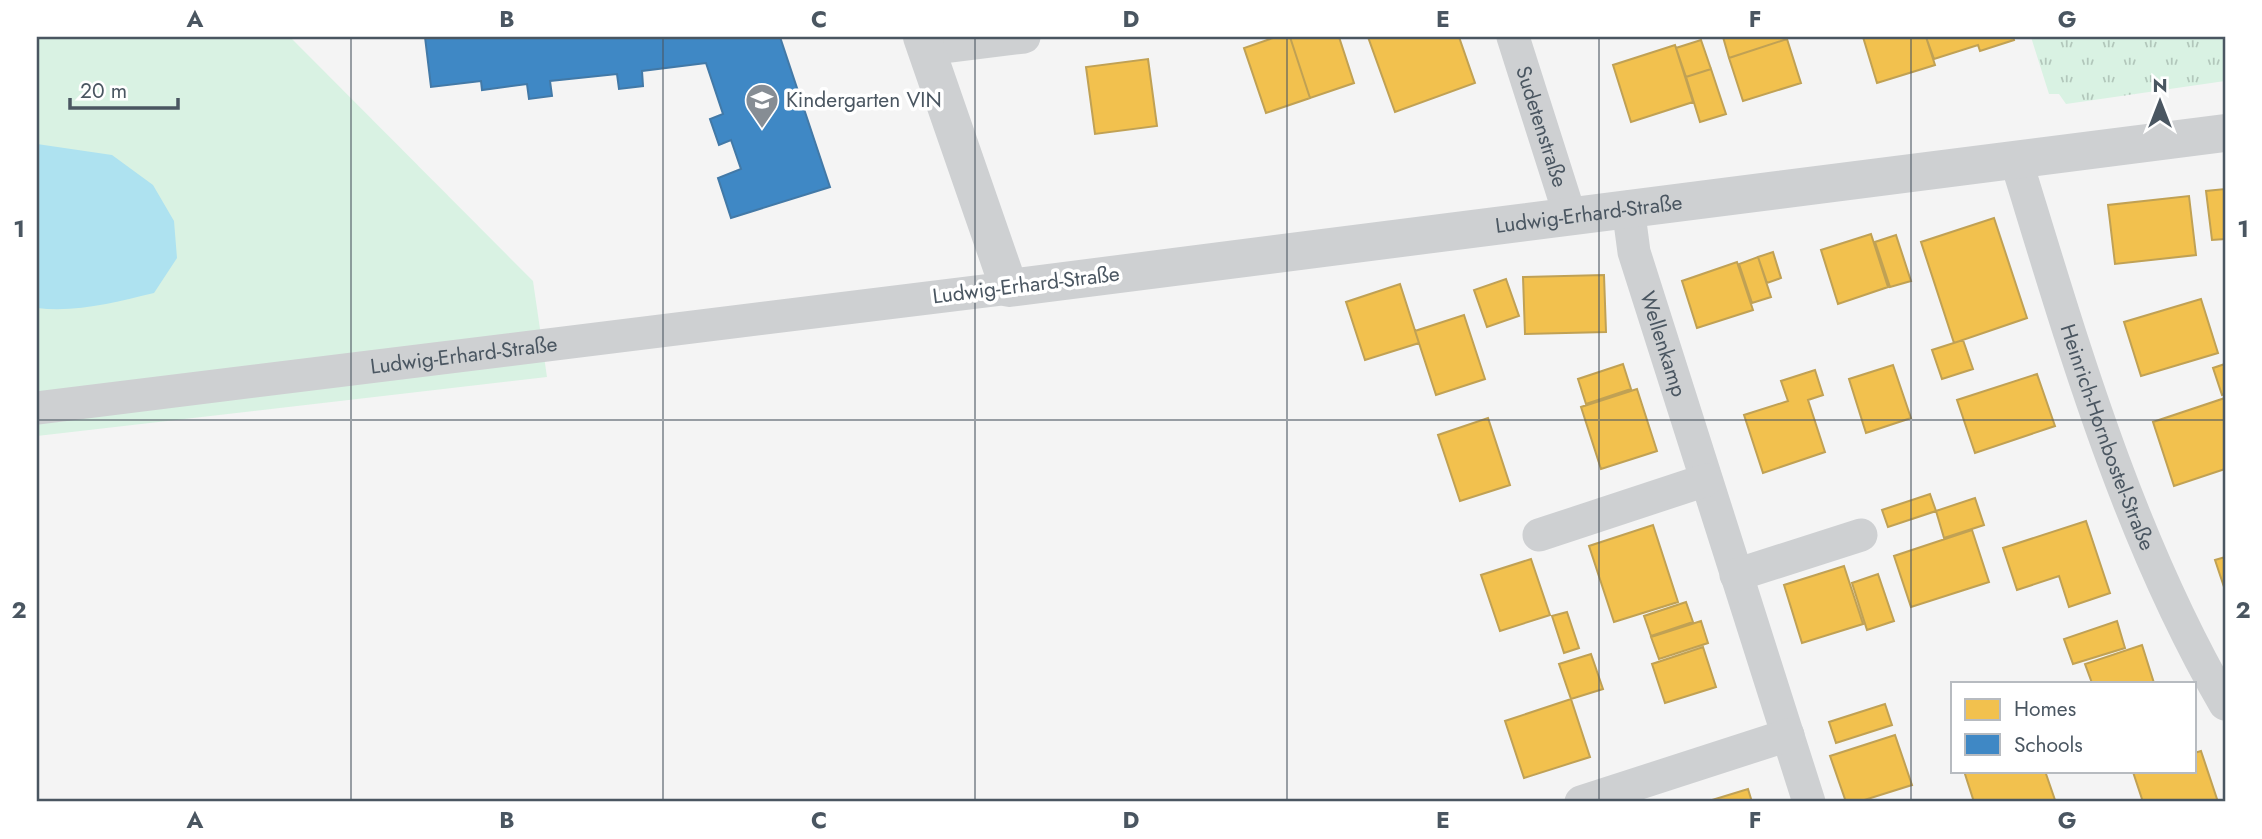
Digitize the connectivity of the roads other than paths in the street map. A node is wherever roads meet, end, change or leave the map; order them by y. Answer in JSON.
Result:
{"nodes":[{"id":1,"x":1024,"y":37,"type":"edge"},
{"id":2,"x":1513,"y":37,"type":"edge"},
{"id":3,"x":924,"y":43,"type":"edge"},
{"id":4,"x":2225,"y":132,"type":"edge"},
{"id":5,"x":2016,"y":160,"type":"junction"},
{"id":6,"x":1628,"y":206,"type":"junction"},
{"id":7,"x":1570,"y":216,"type":"junction"},
{"id":8,"x":1009,"y":288,"type":"junction"},
{"id":9,"x":37,"y":408,"type":"edge"},
{"id":10,"x":1706,"y":480,"type":"junction"},
{"id":11,"x":1539,"y":534,"type":"dead end"},
{"id":12,"x":1861,"y":534,"type":"dead end"},
{"id":13,"x":1737,"y":575,"type":"junction"},
{"id":14,"x":2225,"y":704,"type":"edge"},
{"id":15,"x":1788,"y":736,"type":"junction"},
{"id":16,"x":1581,"y":802,"type":"edge"},
{"id":17,"x":1809,"y":802,"type":"edge"}],
"edges":[{"from":1,"to":3,"type":"street"},
{"from":2,"to":7,"type":"street","name":"Sudetenstraße"},
{"from":3,"to":8,"type":"street"},
{"from":4,"to":5,"type":"street","name":"Ludwig-Erhard-Straße"},
{"from":5,"to":6,"type":"street","name":"Ludwig-Erhard-Straße"},
{"from":5,"to":14,"type":"street","name":"Heinrich-Hornbostel-Straße"},
{"from":6,"to":7,"type":"street","name":"Ludwig-Erhard-Straße"},
{"from":6,"to":10,"type":"street","name":"Wellenkamp"},
{"from":7,"to":8,"type":"street","name":"Ludwig-Erhard-Straße"},
{"from":8,"to":9,"type":"street","name":"Ludwig-Erhard-Straße"},
{"from":10,"to":11,"type":"street"},
{"from":10,"to":13,"type":"street","name":"Wellenkamp"},
{"from":12,"to":13,"type":"street"},
{"from":13,"to":15,"type":"street","name":"Wellenkamp"},
{"from":15,"to":16,"type":"street"},
{"from":15,"to":17,"type":"street","name":"Wellenkamp"}]}
